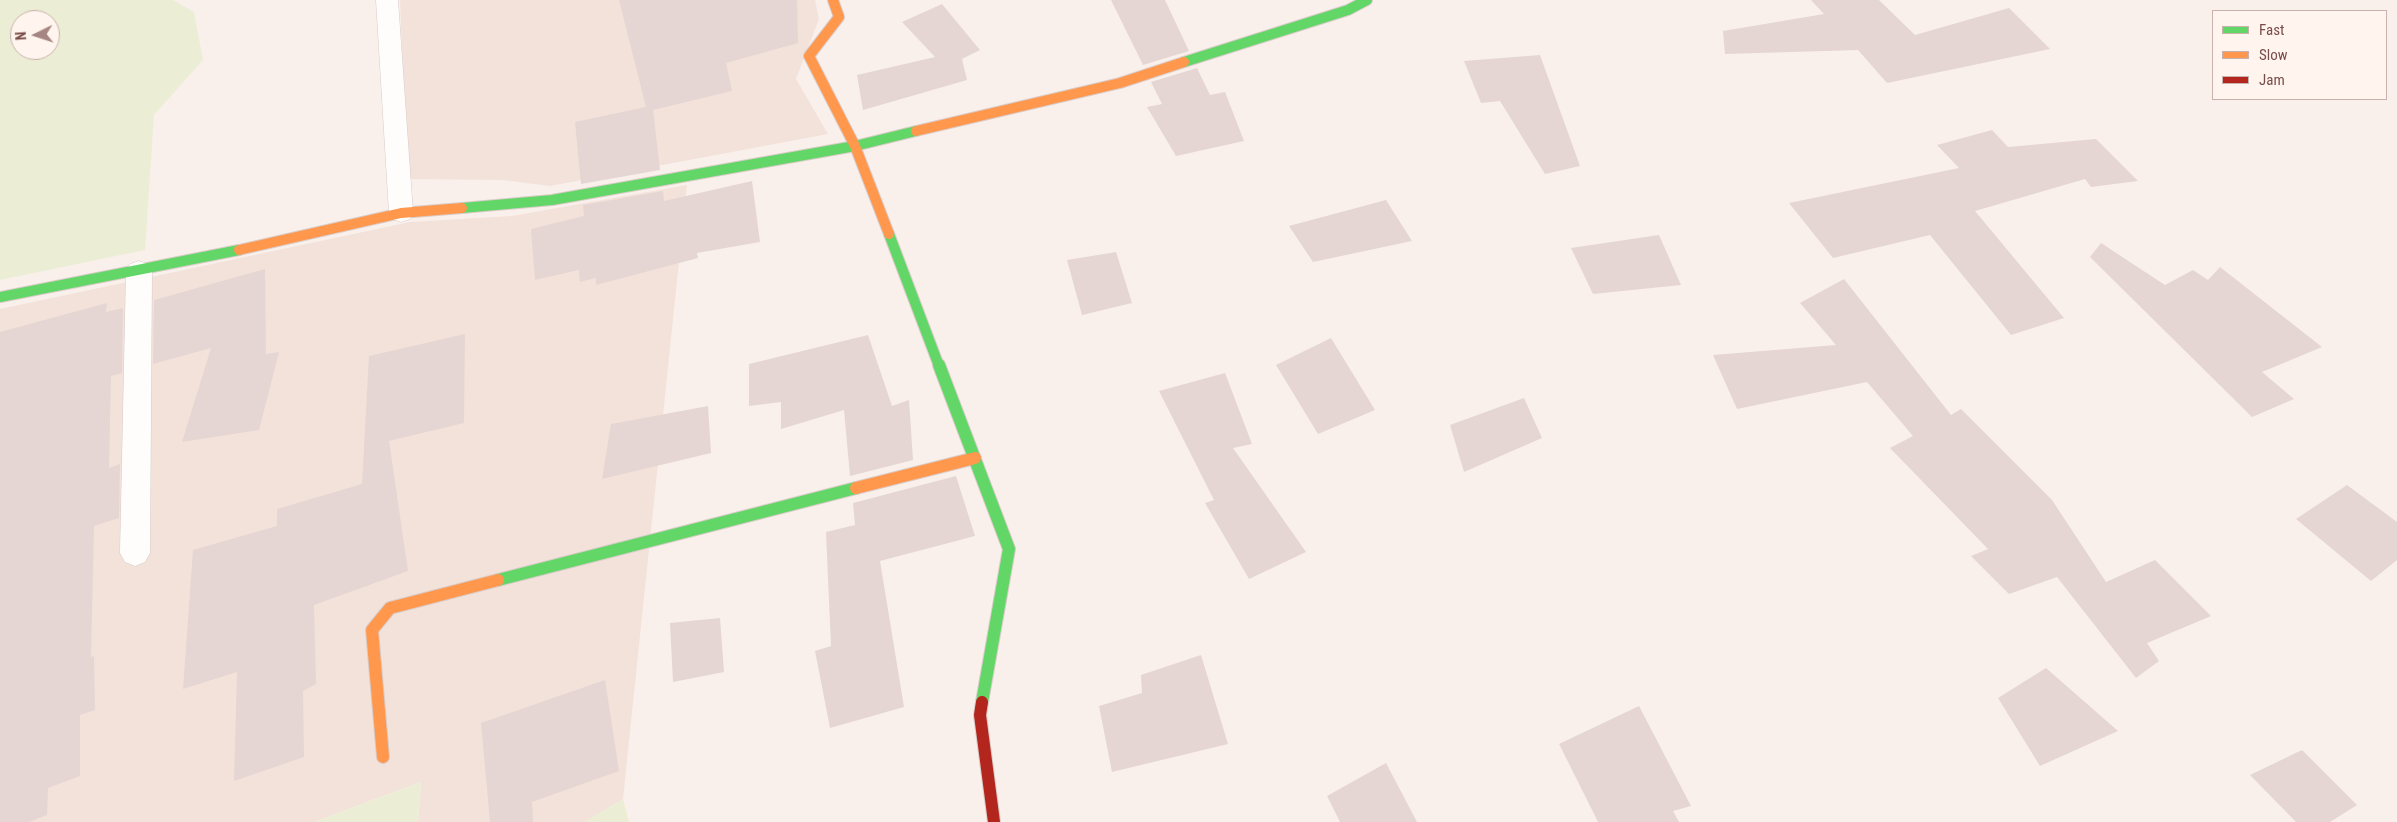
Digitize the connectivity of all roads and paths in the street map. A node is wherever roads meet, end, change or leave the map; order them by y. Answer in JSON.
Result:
{"nodes":[{"id":1,"x":388,"y":0,"type":"edge"},
{"id":2,"x":833,"y":0,"type":"edge"},
{"id":3,"x":1366,"y":0,"type":"edge"},
{"id":4,"x":855,"y":146,"type":"junction"},
{"id":5,"x":401,"y":213,"type":"junction"},
{"id":6,"x":139,"y":271,"type":"junction"},
{"id":7,"x":0,"y":297,"type":"edge"},
{"id":8,"x":975,"y":458,"type":"junction"},
{"id":9,"x":135,"y":553,"type":"dead end"},
{"id":10,"x":383,"y":757,"type":"dead end"},
{"id":11,"x":994,"y":822,"type":"edge"}],
"edges":[{"from":1,"to":5,"type":"street"},
{"from":2,"to":4,"type":"street"},
{"from":3,"to":4,"type":"street"},
{"from":4,"to":5,"type":"street"},
{"from":4,"to":8,"type":"street"},
{"from":5,"to":6,"type":"street"},
{"from":6,"to":7,"type":"street"},
{"from":6,"to":9,"type":"street"},
{"from":8,"to":10,"type":"street"},
{"from":8,"to":11,"type":"street"}]}
